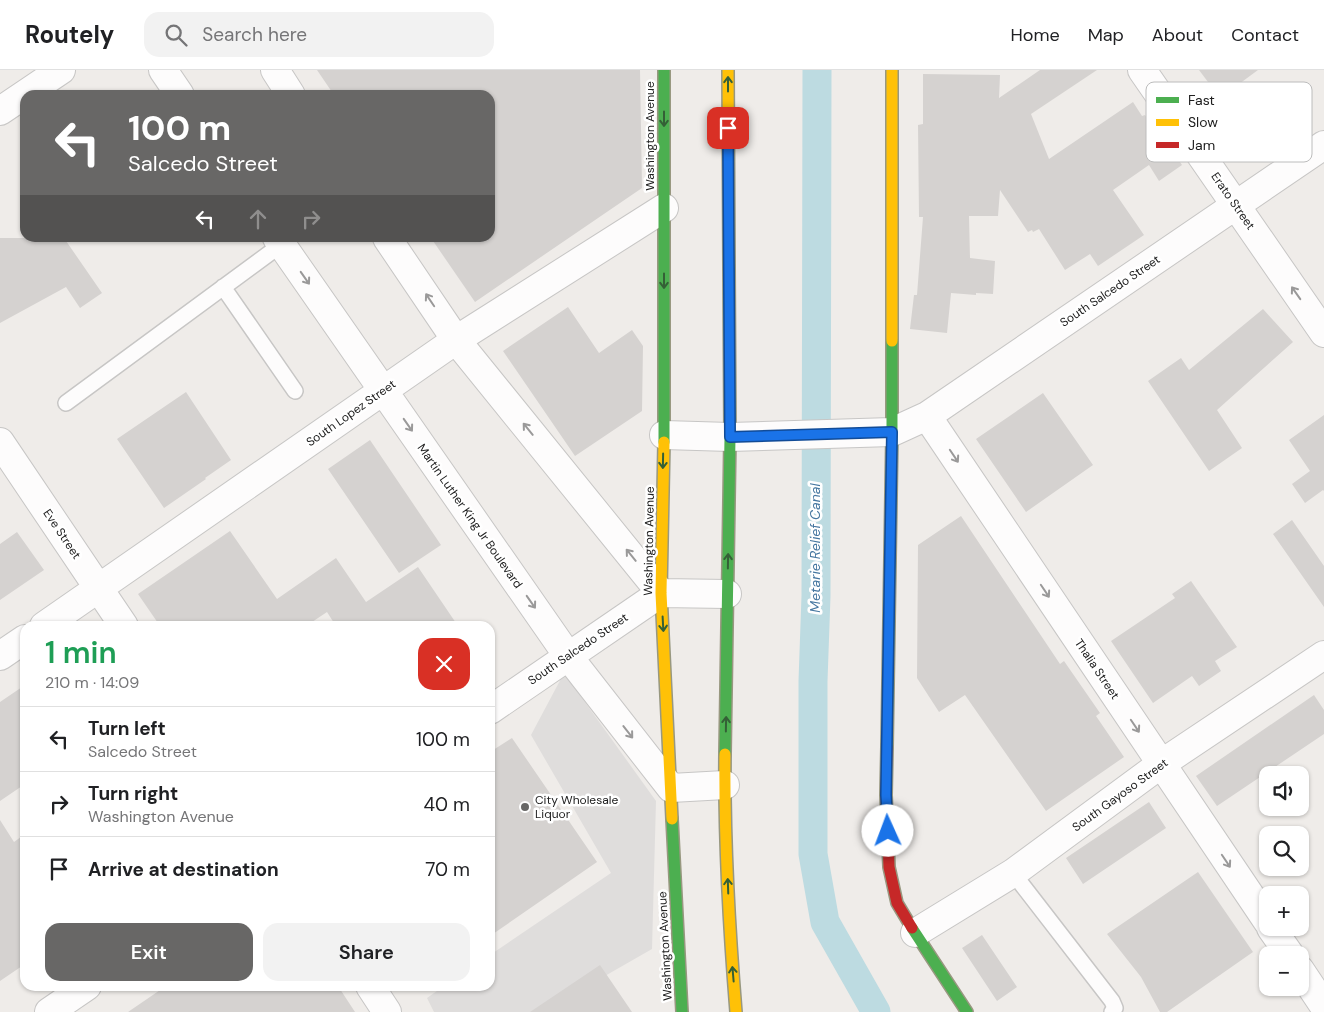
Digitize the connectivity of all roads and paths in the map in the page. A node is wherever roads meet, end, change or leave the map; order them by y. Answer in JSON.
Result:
{"nodes":[{"id":1,"x":61,"y":70,"type":"edge"},
{"id":2,"x":163,"y":70,"type":"edge"},
{"id":3,"x":274,"y":70,"type":"edge"},
{"id":4,"x":664,"y":70,"type":"edge"},
{"id":5,"x":728,"y":70,"type":"edge"},
{"id":6,"x":892,"y":70,"type":"edge"},
{"id":7,"x":1142,"y":70,"type":"edge"},
{"id":8,"x":1150,"y":82,"type":"edge"},
{"id":9,"x":31,"y":90,"type":"edge"},
{"id":10,"x":177,"y":90,"type":"edge"},
{"id":11,"x":288,"y":90,"type":"edge"},
{"id":12,"x":20,"y":98,"type":"edge"},
{"id":13,"x":0,"y":111,"type":"edge"},
{"id":14,"x":1324,"y":144,"type":"edge"},
{"id":15,"x":1312,"y":152,"type":"edge"},
{"id":16,"x":1207,"y":162,"type":"edge"},
{"id":17,"x":1298,"y":162,"type":"edge"},
{"id":18,"x":1236,"y":204,"type":"junction"},
{"id":19,"x":664,"y":208,"type":"junction"},
{"id":20,"x":278,"y":242,"type":"edge"},
{"id":21,"x":280,"y":242,"type":"edge"},
{"id":22,"x":390,"y":242,"type":"edge"},
{"id":23,"x":223,"y":287,"type":"junction"},
{"id":24,"x":1324,"y":333,"type":"edge"},
{"id":25,"x":456,"y":340,"type":"junction"},
{"id":26,"x":383,"y":390,"type":"junction"},
{"id":27,"x":295,"y":391,"type":"dead end"},
{"id":28,"x":66,"y":403,"type":"dead end"},
{"id":29,"x":927,"y":416,"type":"junction"},
{"id":30,"x":892,"y":432,"type":"junction"},
{"id":31,"x":664,"y":435,"type":"junction"},
{"id":32,"x":730,"y":437,"type":"junction"},
{"id":33,"x":0,"y":442,"type":"edge"},
{"id":34,"x":99,"y":589,"type":"junction"},
{"id":35,"x":661,"y":593,"type":"junction"},
{"id":36,"x":727,"y":594,"type":"junction"},
{"id":37,"x":51,"y":621,"type":"edge"},
{"id":38,"x":121,"y":621,"type":"edge"},
{"id":39,"x":20,"y":642,"type":"edge"},
{"id":40,"x":1324,"y":655,"type":"edge"},
{"id":41,"x":0,"y":656,"type":"edge"},
{"id":42,"x":568,"y":656,"type":"junction"},
{"id":43,"x":495,"y":707,"type":"edge"},
{"id":44,"x":1161,"y":764,"type":"junction"},
{"id":45,"x":725,"y":785,"type":"junction"},
{"id":46,"x":671,"y":788,"type":"junction"},
{"id":47,"x":1013,"y":873,"type":"junction"},
{"id":48,"x":1259,"y":909,"type":"edge"},
{"id":49,"x":915,"y":933,"type":"junction"},
{"id":50,"x":1309,"y":984,"type":"edge"},
{"id":51,"x":80,"y":991,"type":"edge"},
{"id":52,"x":373,"y":991,"type":"edge"},
{"id":53,"x":1324,"y":1006,"type":"edge"},
{"id":54,"x":49,"y":1012,"type":"edge"},
{"id":55,"x":387,"y":1012,"type":"edge"},
{"id":56,"x":682,"y":1012,"type":"edge"},
{"id":57,"x":736,"y":1012,"type":"edge"},
{"id":58,"x":967,"y":1012,"type":"edge"},
{"id":59,"x":1112,"y":1012,"type":"edge"}],
"edges":[{"from":1,"to":9,"type":"street"},
{"from":2,"to":10,"type":"street"},
{"from":3,"to":11,"type":"street"},
{"from":4,"to":19,"type":"street","name":"Washington Avenue","one_way":true},
{"from":32,"to":5,"type":"street","one_way":true},
{"from":6,"to":30,"type":"street"},
{"from":7,"to":8,"type":"street","name":"Erato Street"},
{"from":12,"to":13,"type":"street"},
{"from":14,"to":15,"type":"street","name":"South Salcedo Street"},
{"from":16,"to":18,"type":"street","name":"Erato Street"},
{"from":17,"to":18,"type":"street","name":"South Salcedo Street"},
{"from":24,"to":18,"type":"street","name":"Erato Street","one_way":true},
{"from":18,"to":29,"type":"street","name":"South Salcedo Street"},
{"from":19,"to":25,"type":"street","name":"South Lopez Street"},
{"from":19,"to":31,"type":"street","name":"Washington Avenue","one_way":true},
{"from":20,"to":23,"type":"lane"},
{"from":21,"to":26,"type":"street","name":"Martin Luther King Jr Boulevard","one_way":true},
{"from":25,"to":22,"type":"street","one_way":true},
{"from":23,"to":27,"type":"lane"},
{"from":23,"to":28,"type":"lane"},
{"from":25,"to":26,"type":"street","name":"South Lopez Street"},
{"from":35,"to":25,"type":"street","one_way":true},
{"from":26,"to":34,"type":"street","name":"South Lopez Street"},
{"from":26,"to":42,"type":"street","name":"Martin Luther King Jr Boulevard","one_way":true},
{"from":29,"to":30,"type":"street","name":"South Salcedo Street"},
{"from":29,"to":44,"type":"street","name":"Thalia Street","one_way":true},
{"from":30,"to":32,"type":"street"},
{"from":30,"to":49,"type":"street"},
{"from":31,"to":32,"type":"street"},
{"from":31,"to":35,"type":"street","name":"Washington Avenue","one_way":true},
{"from":36,"to":32,"type":"street","one_way":true},
{"from":33,"to":34,"type":"street","name":"Eve Street"},
{"from":34,"to":37,"type":"street","name":"South Lopez Street"},
{"from":34,"to":38,"type":"street","name":"Eve Street"},
{"from":35,"to":36,"type":"street"},
{"from":35,"to":42,"type":"street","name":"South Salcedo Street"},
{"from":35,"to":46,"type":"street","name":"Washington Avenue","one_way":true},
{"from":45,"to":36,"type":"street","one_way":true},
{"from":39,"to":41,"type":"street"},
{"from":40,"to":44,"type":"street","name":"South Gayoso Street"},
{"from":42,"to":43,"type":"street","name":"South Salcedo Street"},
{"from":42,"to":46,"type":"street","name":"Martin Luther King Jr Boulevard","one_way":true},
{"from":44,"to":47,"type":"street","name":"South Gayoso Street"},
{"from":44,"to":48,"type":"street","name":"Thalia Street","one_way":true},
{"from":45,"to":46,"type":"street"},
{"from":57,"to":45,"type":"street","one_way":true},
{"from":46,"to":56,"type":"street","name":"Washington Avenue"},
{"from":47,"to":49,"type":"street","name":"South Gayoso Street"},
{"from":47,"to":59,"type":"lane"},
{"from":49,"to":58,"type":"street"},
{"from":50,"to":53,"type":"street"},
{"from":51,"to":54,"type":"street"},
{"from":52,"to":55,"type":"street"}]}
